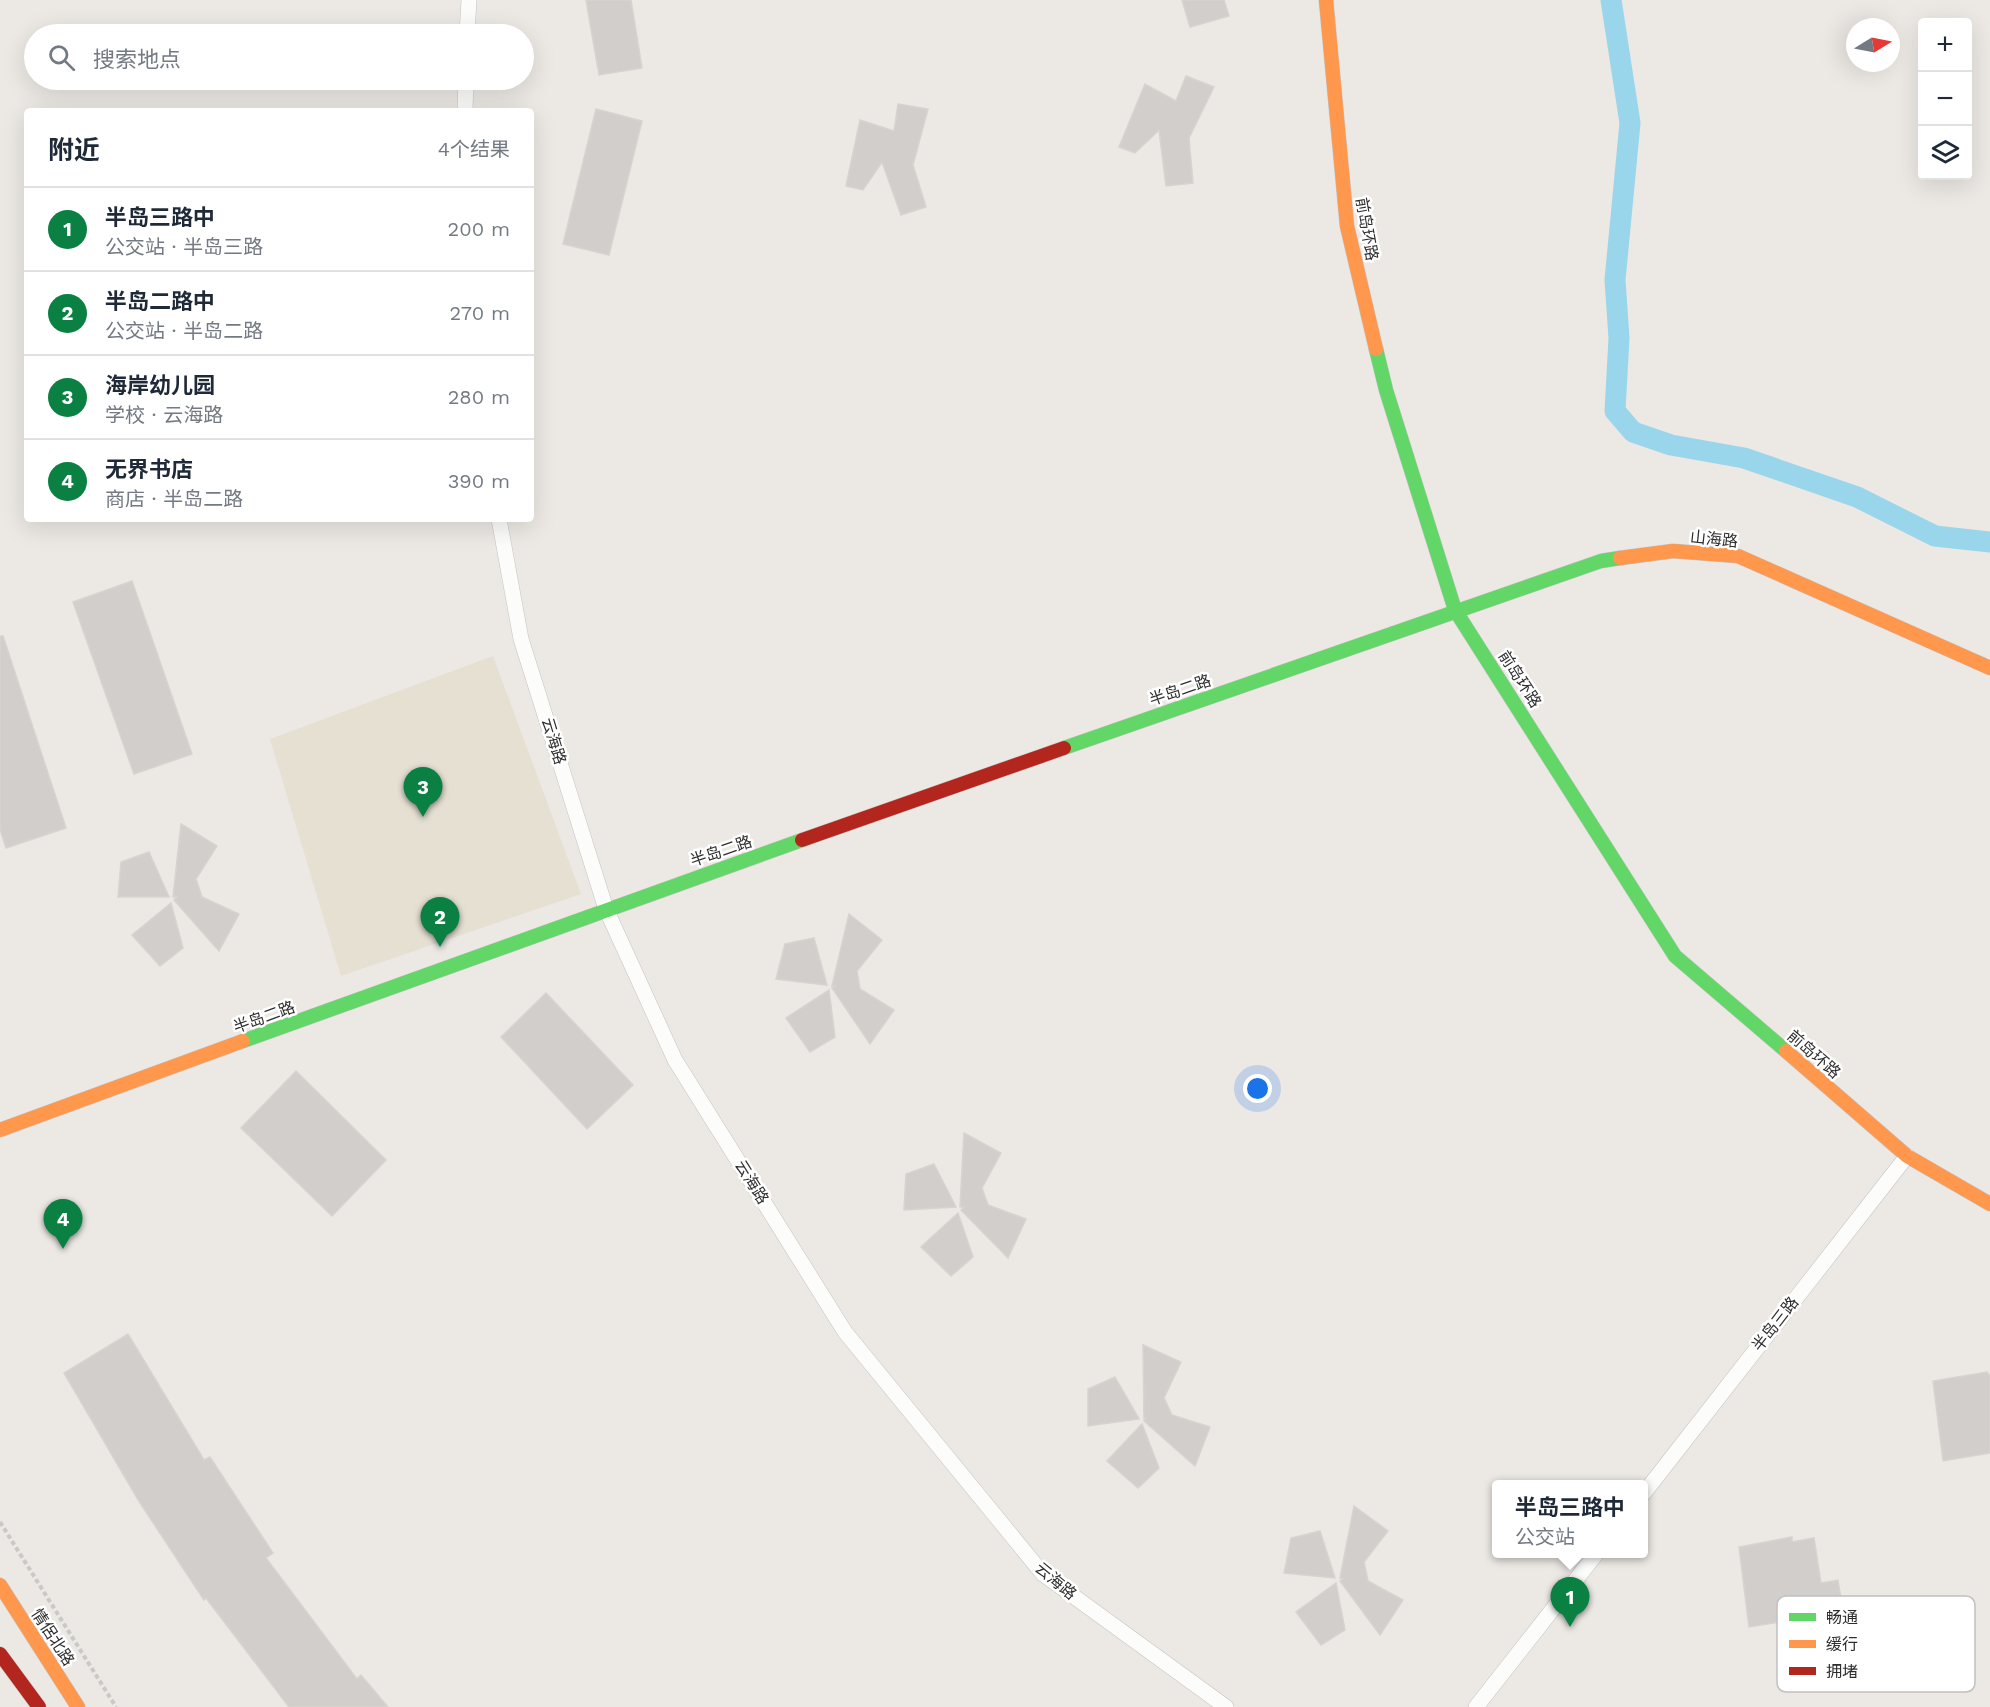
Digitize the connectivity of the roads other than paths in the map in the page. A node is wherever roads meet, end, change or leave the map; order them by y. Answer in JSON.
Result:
{"nodes":[{"id":1,"x":469,"y":0,"type":"edge"},
{"id":2,"x":1326,"y":0,"type":"edge"},
{"id":3,"x":468,"y":24,"type":"edge"},
{"id":4,"x":466,"y":90,"type":"edge"},
{"id":5,"x":465,"y":108,"type":"edge"},
{"id":6,"x":500,"y":522,"type":"edge"},
{"id":7,"x":1455,"y":610,"type":"junction"},
{"id":8,"x":1990,"y":668,"type":"edge"},
{"id":9,"x":606,"y":909,"type":"junction"},
{"id":10,"x":0,"y":1130,"type":"edge"},
{"id":11,"x":1907,"y":1156,"type":"junction"},
{"id":12,"x":1990,"y":1204,"type":"edge"},
{"id":13,"x":1648,"y":1488,"type":"edge"},
{"id":14,"x":1593,"y":1558,"type":"edge"},
{"id":15,"x":0,"y":1585,"type":"edge"},
{"id":16,"x":0,"y":1654,"type":"edge"},
{"id":17,"x":39,"y":1707,"type":"edge"},
{"id":18,"x":78,"y":1707,"type":"edge"},
{"id":19,"x":1226,"y":1707,"type":"edge"},
{"id":20,"x":1476,"y":1707,"type":"edge"}],
"edges":[{"from":1,"to":3,"type":"street"},
{"from":2,"to":7,"type":"street","name":"前岛环路"},
{"from":4,"to":5,"type":"street"},
{"from":6,"to":9,"type":"street","name":"云海路"},
{"from":7,"to":8,"type":"street","name":"山海路"},
{"from":7,"to":9,"type":"street","name":"半岛二路"},
{"from":7,"to":11,"type":"street","name":"前岛环路"},
{"from":9,"to":10,"type":"street","name":"半岛二路"},
{"from":9,"to":19,"type":"street","name":"云海路"},
{"from":11,"to":12,"type":"street","name":"前岛环路"},
{"from":11,"to":13,"type":"street","name":"半岛三路"},
{"from":14,"to":20,"type":"street"},
{"from":15,"to":18,"type":"street","name":"情侶北路"},
{"from":16,"to":17,"type":"street"}]}
